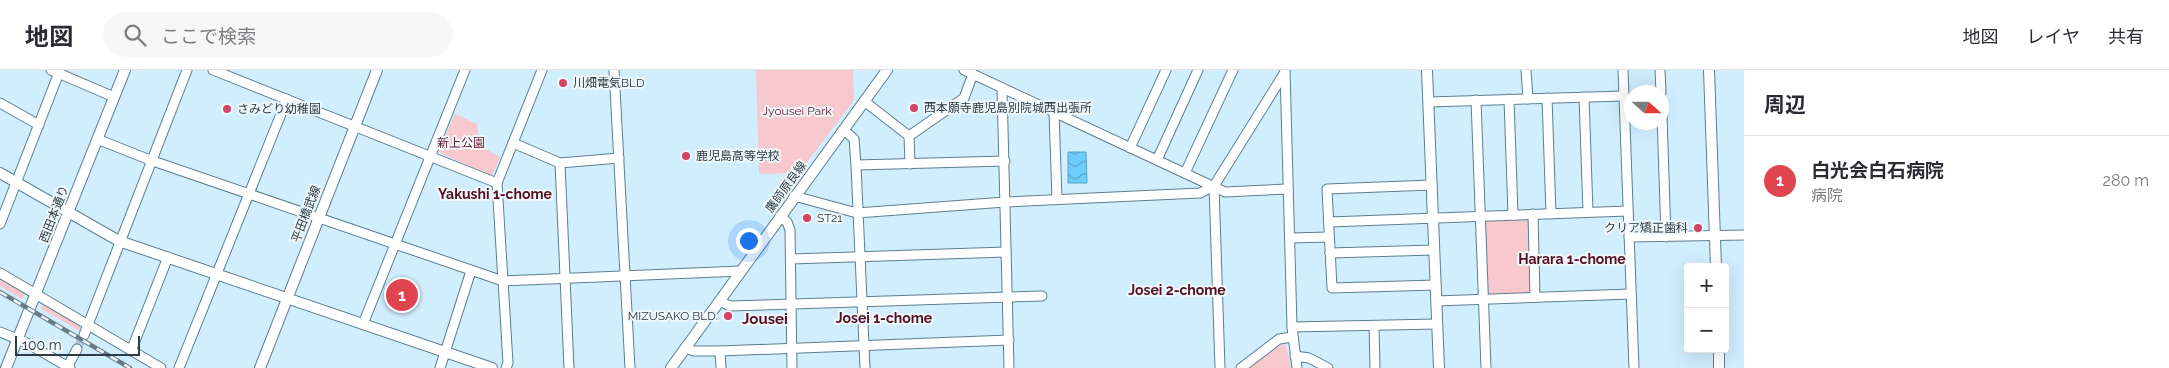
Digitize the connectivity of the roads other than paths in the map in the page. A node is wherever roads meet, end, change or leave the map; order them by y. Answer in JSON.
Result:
{"nodes":[{"id":1,"x":125,"y":70,"type":"edge"},
{"id":2,"x":187,"y":70,"type":"edge"},
{"id":3,"x":213,"y":70,"type":"edge"},
{"id":4,"x":377,"y":70,"type":"edge"},
{"id":5,"x":464,"y":70,"type":"edge"},
{"id":6,"x":542,"y":70,"type":"edge"},
{"id":7,"x":614,"y":70,"type":"edge"},
{"id":8,"x":887,"y":70,"type":"edge"},
{"id":9,"x":964,"y":70,"type":"edge"},
{"id":10,"x":1166,"y":70,"type":"edge"},
{"id":11,"x":1198,"y":70,"type":"edge"},
{"id":12,"x":1233,"y":70,"type":"edge"},
{"id":13,"x":1427,"y":70,"type":"edge"},
{"id":14,"x":1526,"y":70,"type":"edge"},
{"id":15,"x":1623,"y":70,"type":"edge"},
{"id":16,"x":1660,"y":70,"type":"edge"},
{"id":17,"x":1709,"y":70,"type":"edge"},
{"id":18,"x":56,"y":71,"type":"edge"},
{"id":19,"x":1285,"y":71,"type":"edge"},
{"id":20,"x":224,"y":72,"type":"edge"},
{"id":21,"x":973,"y":74,"type":"junction"},
{"id":22,"x":1661,"y":85,"type":"edge"},
{"id":23,"x":1002,"y":88,"type":"junction"},
{"id":24,"x":1624,"y":96,"type":"joint"},
{"id":25,"x":114,"y":97,"type":"junction"},
{"id":26,"x":1584,"y":97,"type":"junction"},
{"id":27,"x":1547,"y":98,"type":"junction"},
{"id":28,"x":287,"y":99,"type":"junction"},
{"id":29,"x":1509,"y":99,"type":"junction"},
{"id":30,"x":1528,"y":99,"type":"junction"},
{"id":31,"x":1476,"y":100,"type":"junction"},
{"id":32,"x":864,"y":101,"type":"junction"},
{"id":33,"x":1429,"y":102,"type":"junction"},
{"id":34,"x":0,"y":103,"type":"edge"},
{"id":35,"x":1054,"y":113,"type":"junction"},
{"id":36,"x":39,"y":125,"type":"junction"},
{"id":37,"x":353,"y":126,"type":"junction"},
{"id":38,"x":844,"y":130,"type":"junction"},
{"id":39,"x":1625,"y":130,"type":"edge"},
{"id":40,"x":1662,"y":130,"type":"edge"},
{"id":41,"x":910,"y":136,"type":"junction"},
{"id":42,"x":97,"y":139,"type":"junction"},
{"id":43,"x":513,"y":143,"type":"junction"},
{"id":44,"x":1130,"y":148,"type":"junction"},
{"id":45,"x":430,"y":157,"type":"junction"},
{"id":46,"x":619,"y":158,"type":"junction"},
{"id":47,"x":150,"y":160,"type":"junction"},
{"id":48,"x":1157,"y":160,"type":"junction"},
{"id":49,"x":1005,"y":161,"type":"junction"},
{"id":50,"x":560,"y":163,"type":"junction"},
{"id":51,"x":910,"y":164,"type":"junction"},
{"id":52,"x":856,"y":165,"type":"junction"},
{"id":53,"x":0,"y":173,"type":"edge"},
{"id":54,"x":1185,"y":173,"type":"junction"},
{"id":55,"x":16,"y":182,"type":"junction"},
{"id":56,"x":497,"y":183,"type":"junction"},
{"id":57,"x":1432,"y":185,"type":"junction"},
{"id":58,"x":1214,"y":186,"type":"junction"},
{"id":59,"x":1288,"y":189,"type":"junction"},
{"id":60,"x":248,"y":194,"type":"junction"},
{"id":61,"x":794,"y":196,"type":"junction"},
{"id":62,"x":1057,"y":199,"type":"junction"},
{"id":63,"x":1005,"y":202,"type":"junction"},
{"id":64,"x":1628,"y":211,"type":"junction"},
{"id":65,"x":1588,"y":212,"type":"junction"},
{"id":66,"x":68,"y":213,"type":"junction"},
{"id":67,"x":857,"y":213,"type":"junction"},
{"id":68,"x":1533,"y":214,"type":"junction"},
{"id":69,"x":1551,"y":214,"type":"junction"},
{"id":70,"x":1513,"y":215,"type":"junction"},
{"id":71,"x":780,"y":216,"type":"junction"},
{"id":72,"x":1480,"y":216,"type":"junction"},
{"id":73,"x":319,"y":217,"type":"junction"},
{"id":74,"x":1433,"y":218,"type":"junction"},
{"id":75,"x":1329,"y":222,"type":"junction"},
{"id":76,"x":0,"y":224,"type":"edge"},
{"id":77,"x":1744,"y":235,"type":"edge"},
{"id":78,"x":1715,"y":236,"type":"junction"},
{"id":79,"x":1330,"y":237,"type":"junction"},
{"id":80,"x":1666,"y":237,"type":"junction"},
{"id":81,"x":1290,"y":238,"type":"junction"},
{"id":82,"x":1629,"y":238,"type":"junction"},
{"id":83,"x":120,"y":241,"type":"junction"},
{"id":84,"x":396,"y":244,"type":"junction"},
{"id":85,"x":1434,"y":250,"type":"junction"},
{"id":86,"x":1006,"y":252,"type":"junction"},
{"id":87,"x":1330,"y":253,"type":"junction"},
{"id":88,"x":168,"y":257,"type":"junction"},
{"id":89,"x":859,"y":257,"type":"junction"},
{"id":90,"x":791,"y":259,"type":"junction"},
{"id":91,"x":1716,"y":263,"type":"edge"},
{"id":92,"x":471,"y":271,"type":"junction"},
{"id":93,"x":741,"y":271,"type":"junction"},
{"id":94,"x":0,"y":273,"type":"edge"},
{"id":95,"x":217,"y":274,"type":"junction"},
{"id":96,"x":625,"y":276,"type":"junction"},
{"id":97,"x":565,"y":279,"type":"junction"},
{"id":98,"x":503,"y":281,"type":"junction"},
{"id":99,"x":1436,"y":285,"type":"junction"},
{"id":100,"x":1631,"y":294,"type":"junction"},
{"id":101,"x":36,"y":296,"type":"junction"},
{"id":102,"x":1008,"y":296,"type":"junction"},
{"id":103,"x":1042,"y":296,"type":"dead end"},
{"id":104,"x":1535,"y":297,"type":"junction"},
{"id":105,"x":287,"y":298,"type":"junction"},
{"id":106,"x":1483,"y":299,"type":"junction"},
{"id":107,"x":719,"y":301,"type":"junction"},
{"id":108,"x":862,"y":301,"type":"junction"},
{"id":109,"x":1436,"y":301,"type":"junction"},
{"id":110,"x":790,"y":303,"type":"junction"},
{"id":111,"x":364,"y":324,"type":"junction"},
{"id":112,"x":1437,"y":324,"type":"junction"},
{"id":113,"x":87,"y":325,"type":"junction"},
{"id":114,"x":1374,"y":326,"type":"junction"},
{"id":115,"x":0,"y":332,"type":"edge"},
{"id":116,"x":1292,"y":332,"type":"junction"},
{"id":117,"x":84,"y":335,"type":"tunnel mouth"},
{"id":118,"x":18,"y":338,"type":"junction"},
{"id":119,"x":1009,"y":340,"type":"junction"},
{"id":120,"x":864,"y":346,"type":"junction"},
{"id":121,"x":685,"y":348,"type":"junction"},
{"id":122,"x":791,"y":348,"type":"junction"},
{"id":123,"x":77,"y":349,"type":"tunnel mouth"},
{"id":124,"x":131,"y":350,"type":"junction"},
{"id":125,"x":443,"y":351,"type":"junction"},
{"id":126,"x":720,"y":351,"type":"junction"},
{"id":127,"x":1719,"y":353,"type":"edge"},
{"id":128,"x":1295,"y":356,"type":"junction"},
{"id":129,"x":6,"y":368,"type":"edge"},
{"id":130,"x":68,"y":368,"type":"edge"},
{"id":131,"x":161,"y":368,"type":"edge"},
{"id":132,"x":179,"y":368,"type":"edge"},
{"id":133,"x":260,"y":368,"type":"edge"},
{"id":134,"x":440,"y":368,"type":"edge"},
{"id":135,"x":492,"y":368,"type":"edge"},
{"id":136,"x":506,"y":368,"type":"edge"},
{"id":137,"x":570,"y":368,"type":"edge"},
{"id":138,"x":630,"y":368,"type":"edge"},
{"id":139,"x":671,"y":368,"type":"edge"},
{"id":140,"x":721,"y":368,"type":"edge"},
{"id":141,"x":792,"y":368,"type":"edge"},
{"id":142,"x":865,"y":368,"type":"edge"},
{"id":143,"x":1009,"y":368,"type":"edge"},
{"id":144,"x":1220,"y":368,"type":"edge"},
{"id":145,"x":1241,"y":368,"type":"edge"},
{"id":146,"x":1297,"y":368,"type":"edge"},
{"id":147,"x":1328,"y":368,"type":"edge"},
{"id":148,"x":1375,"y":368,"type":"edge"},
{"id":149,"x":1439,"y":368,"type":"edge"},
{"id":150,"x":1486,"y":368,"type":"edge"},
{"id":151,"x":1634,"y":368,"type":"edge"},
{"id":152,"x":1719,"y":368,"type":"edge"}],
"edges":[{"from":1,"to":25,"type":"street","name":"西田本通り"},
{"from":2,"to":47,"type":"street"},
{"from":3,"to":20,"type":"street"},
{"from":4,"to":37,"type":"street","name":"平田橋武線"},
{"from":5,"to":45,"type":"street"},
{"from":6,"to":43,"type":"street"},
{"from":7,"to":46,"type":"street"},
{"from":8,"to":32,"type":"street","name":"鷹師原良線"},
{"from":9,"to":21,"type":"street"},
{"from":10,"to":44,"type":"street"},
{"from":11,"to":48,"type":"street"},
{"from":12,"to":54,"type":"street"},
{"from":13,"to":33,"type":"street"},
{"from":14,"to":30,"type":"street"},
{"from":15,"to":24,"type":"street"},
{"from":16,"to":22,"type":"street"},
{"from":17,"to":78,"type":"street"},
{"from":18,"to":25,"type":"street"},
{"from":18,"to":36,"type":"street"},
{"from":19,"to":58,"type":"street"},
{"from":19,"to":59,"type":"street"},
{"from":20,"to":28,"type":"street"},
{"from":21,"to":23,"type":"street"},
{"from":21,"to":41,"type":"street"},
{"from":23,"to":35,"type":"street"},
{"from":23,"to":49,"type":"street"},
{"from":24,"to":26,"type":"street"},
{"from":25,"to":42,"type":"street","name":"西田本通り"},
{"from":26,"to":27,"type":"street"},
{"from":26,"to":65,"type":"street"},
{"from":27,"to":30,"type":"street"},
{"from":27,"to":69,"type":"street"},
{"from":28,"to":37,"type":"street"},
{"from":28,"to":60,"type":"street"},
{"from":29,"to":30,"type":"street"},
{"from":29,"to":31,"type":"street"},
{"from":29,"to":70,"type":"street"},
{"from":31,"to":33,"type":"street"},
{"from":31,"to":72,"type":"street"},
{"from":32,"to":38,"type":"street","name":"鷹師原良線"},
{"from":32,"to":41,"type":"street"},
{"from":33,"to":57,"type":"street"},
{"from":34,"to":36,"type":"street"},
{"from":35,"to":44,"type":"street"},
{"from":35,"to":62,"type":"street"},
{"from":36,"to":55,"type":"street"},
{"from":37,"to":45,"type":"street"},
{"from":37,"to":73,"type":"street","name":"平田橋武線"},
{"from":38,"to":52,"type":"street"},
{"from":38,"to":61,"type":"street","name":"鷹師原良線"},
{"from":39,"to":64,"type":"street"},
{"from":40,"to":80,"type":"street"},
{"from":41,"to":51,"type":"street"},
{"from":42,"to":47,"type":"street"},
{"from":42,"to":66,"type":"street","name":"西田本通り"},
{"from":43,"to":50,"type":"street"},
{"from":43,"to":56,"type":"street"},
{"from":44,"to":48,"type":"street"},
{"from":45,"to":56,"type":"street"},
{"from":45,"to":84,"type":"street"},
{"from":46,"to":50,"type":"street"},
{"from":46,"to":96,"type":"street"},
{"from":47,"to":60,"type":"street"},
{"from":47,"to":83,"type":"street"},
{"from":48,"to":54,"type":"street"},
{"from":49,"to":51,"type":"street"},
{"from":49,"to":63,"type":"street"},
{"from":50,"to":97,"type":"street"},
{"from":51,"to":52,"type":"street"},
{"from":52,"to":67,"type":"street"},
{"from":53,"to":55,"type":"street"},
{"from":54,"to":58,"type":"street"},
{"from":55,"to":66,"type":"street"},
{"from":55,"to":76,"type":"street"},
{"from":56,"to":98,"type":"street"},
{"from":57,"to":74,"type":"street"},
{"from":57,"to":75,"type":"street"},
{"from":58,"to":59,"type":"street"},
{"from":58,"to":62,"type":"street"},
{"from":58,"to":144,"type":"street"},
{"from":59,"to":81,"type":"street"},
{"from":60,"to":73,"type":"street"},
{"from":60,"to":95,"type":"street"},
{"from":61,"to":67,"type":"street"},
{"from":61,"to":71,"type":"street","name":"鷹師原良線"},
{"from":62,"to":63,"type":"street"},
{"from":63,"to":67,"type":"street"},
{"from":63,"to":86,"type":"street"},
{"from":64,"to":65,"type":"street"},
{"from":64,"to":82,"type":"street"},
{"from":65,"to":69,"type":"street"},
{"from":66,"to":83,"type":"street"},
{"from":66,"to":101,"type":"street","name":"西田本通り"},
{"from":67,"to":89,"type":"street"},
{"from":68,"to":69,"type":"street"},
{"from":68,"to":70,"type":"street"},
{"from":68,"to":104,"type":"street"},
{"from":70,"to":72,"type":"street"},
{"from":71,"to":90,"type":"street"},
{"from":71,"to":93,"type":"street","name":"鷹師原良線"},
{"from":72,"to":74,"type":"street"},
{"from":72,"to":106,"type":"street"},
{"from":73,"to":84,"type":"street"},
{"from":73,"to":105,"type":"street","name":"平田橋武線"},
{"from":74,"to":75,"type":"street"},
{"from":74,"to":85,"type":"street"},
{"from":75,"to":79,"type":"street"},
{"from":77,"to":78,"type":"street"},
{"from":78,"to":80,"type":"street"},
{"from":78,"to":91,"type":"street"},
{"from":79,"to":81,"type":"street"},
{"from":79,"to":87,"type":"street"},
{"from":80,"to":82,"type":"street"},
{"from":81,"to":116,"type":"street"},
{"from":82,"to":100,"type":"street"},
{"from":83,"to":88,"type":"street"},
{"from":83,"to":113,"type":"street"},
{"from":84,"to":92,"type":"street"},
{"from":84,"to":111,"type":"street"},
{"from":85,"to":87,"type":"street"},
{"from":85,"to":99,"type":"street"},
{"from":86,"to":89,"type":"street"},
{"from":86,"to":102,"type":"street"},
{"from":87,"to":99,"type":"street"},
{"from":88,"to":95,"type":"street"},
{"from":88,"to":124,"type":"street"},
{"from":89,"to":90,"type":"street"},
{"from":89,"to":108,"type":"street"},
{"from":90,"to":110,"type":"street"},
{"from":92,"to":98,"type":"street"},
{"from":92,"to":125,"type":"street"},
{"from":93,"to":96,"type":"street"},
{"from":93,"to":107,"type":"street","name":"鷹師原良線"},
{"from":94,"to":101,"type":"street"},
{"from":95,"to":105,"type":"street"},
{"from":95,"to":132,"type":"street"},
{"from":96,"to":97,"type":"street"},
{"from":96,"to":138,"type":"street"},
{"from":97,"to":98,"type":"street"},
{"from":97,"to":137,"type":"street"},
{"from":98,"to":136,"type":"street"},
{"from":99,"to":109,"type":"street"},
{"from":100,"to":104,"type":"street"},
{"from":100,"to":151,"type":"street"},
{"from":101,"to":113,"type":"street"},
{"from":101,"to":118,"type":"street","name":"西田本通り"},
{"from":102,"to":103,"type":"street"},
{"from":102,"to":108,"type":"street"},
{"from":102,"to":119,"type":"street"},
{"from":104,"to":106,"type":"street"},
{"from":105,"to":111,"type":"street"},
{"from":105,"to":133,"type":"street","name":"平田橋武線"},
{"from":106,"to":109,"type":"street"},
{"from":106,"to":150,"type":"street"},
{"from":107,"to":110,"type":"street"},
{"from":107,"to":121,"type":"street","name":"鷹師原良線"},
{"from":108,"to":110,"type":"street"},
{"from":108,"to":120,"type":"street"},
{"from":109,"to":112,"type":"street"},
{"from":110,"to":122,"type":"street"},
{"from":111,"to":125,"type":"street"},
{"from":112,"to":114,"type":"street"},
{"from":112,"to":149,"type":"street"},
{"from":113,"to":117,"type":"street"},
{"from":113,"to":124,"type":"street"},
{"from":114,"to":116,"type":"street"},
{"from":114,"to":148,"type":"street"},
{"from":115,"to":118,"type":"street"},
{"from":116,"to":128,"type":"street"},
{"from":116,"to":145,"type":"street"},
{"from":118,"to":129,"type":"street","name":"西田本通り"},
{"from":118,"to":130,"type":"street"},
{"from":119,"to":120,"type":"street"},
{"from":119,"to":143,"type":"street"},
{"from":120,"to":122,"type":"street"},
{"from":120,"to":142,"type":"street"},
{"from":121,"to":126,"type":"street"},
{"from":121,"to":139,"type":"street","name":"鷹師原良線"},
{"from":122,"to":126,"type":"street"},
{"from":122,"to":141,"type":"street"},
{"from":123,"to":130,"type":"street"},
{"from":124,"to":131,"type":"street"},
{"from":125,"to":134,"type":"street"},
{"from":125,"to":135,"type":"street"},
{"from":126,"to":140,"type":"street"},
{"from":127,"to":152,"type":"street"},
{"from":128,"to":146,"type":"street"},
{"from":128,"to":147,"type":"street"}]}
